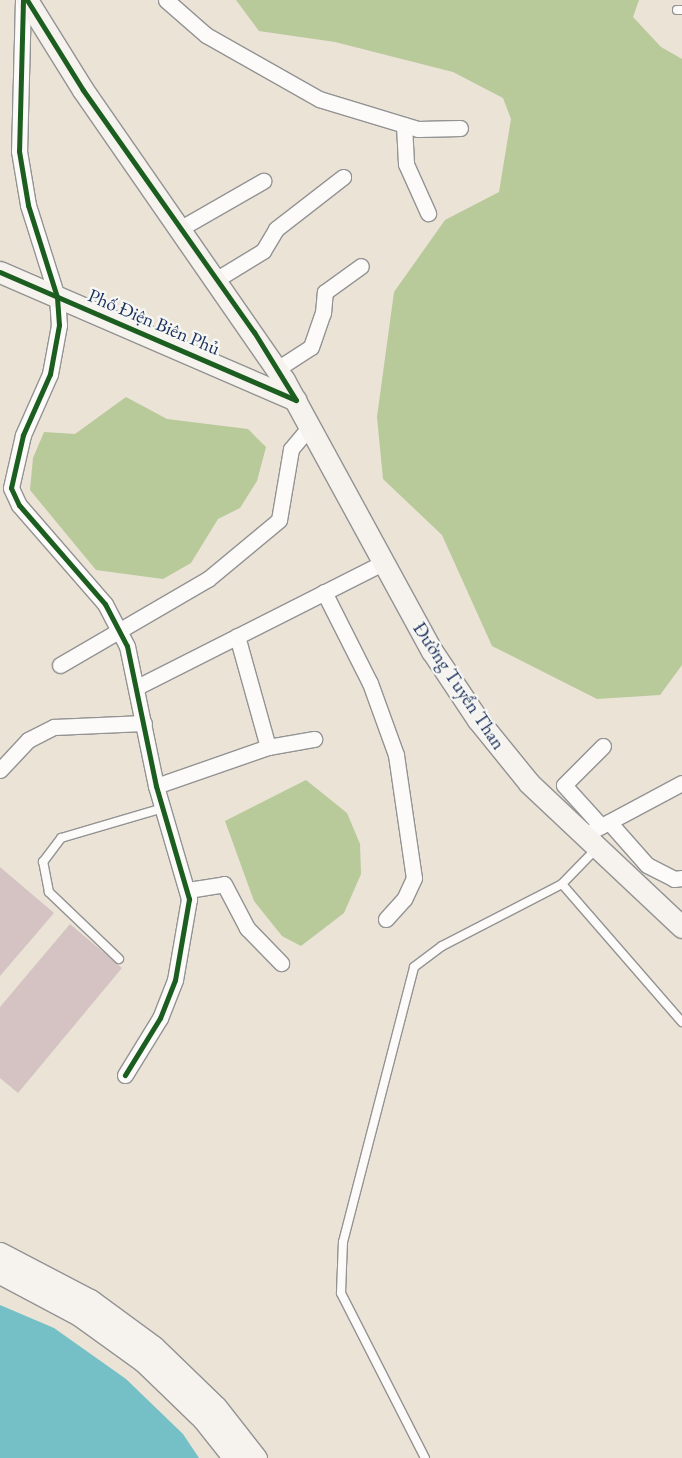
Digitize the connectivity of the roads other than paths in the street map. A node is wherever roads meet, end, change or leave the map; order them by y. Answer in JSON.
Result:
{"nodes":[{"id":1,"x":22,"y":0,"type":"edge"},
{"id":2,"x":27,"y":0,"type":"edge"},
{"id":3,"x":166,"y":0,"type":"edge"},
{"id":4,"x":404,"y":125,"type":"junction"},
{"id":5,"x":460,"y":128,"type":"dead end"},
{"id":6,"x":343,"y":177,"type":"dead end"},
{"id":7,"x":262,"y":181,"type":"dead end"},
{"id":8,"x":428,"y":213,"type":"dead end"},
{"id":9,"x":181,"y":228,"type":"junction"},
{"id":10,"x":361,"y":266,"type":"dead end"},
{"id":11,"x":0,"y":272,"type":"edge"},
{"id":12,"x":217,"y":279,"type":"junction"},
{"id":13,"x":57,"y":297,"type":"junction"},
{"id":14,"x":277,"y":369,"type":"junction"},
{"id":15,"x":296,"y":400,"type":"junction"},
{"id":16,"x":310,"y":426,"type":"junction"},
{"id":17,"x":382,"y":563,"type":"junction"},
{"id":18,"x":324,"y":592,"type":"junction"},
{"id":19,"x":120,"y":631,"type":"junction"},
{"id":20,"x":237,"y":636,"type":"junction"},
{"id":21,"x":60,"y":665,"type":"dead end"},
{"id":22,"x":139,"y":686,"type":"junction"},
{"id":23,"x":144,"y":723,"type":"junction"},
{"id":24,"x":314,"y":739,"type":"dead end"},
{"id":25,"x":603,"y":746,"type":"dead end"},
{"id":26,"x":268,"y":747,"type":"junction"},
{"id":27,"x":0,"y":770,"type":"edge"},
{"id":28,"x":682,"y":784,"type":"edge"},
{"id":29,"x":156,"y":786,"type":"junction"},
{"id":30,"x":163,"y":808,"type":"junction"},
{"id":31,"x":597,"y":837,"type":"junction"},
{"id":32,"x":663,"y":874,"type":"junction"},
{"id":33,"x":682,"y":878,"type":"edge"},
{"id":34,"x":562,"y":884,"type":"junction"},
{"id":35,"x":188,"y":890,"type":"junction"},
{"id":36,"x":646,"y":893,"type":"junction"},
{"id":37,"x":386,"y":918,"type":"dead end"},
{"id":38,"x":682,"y":927,"type":"edge"},
{"id":39,"x":119,"y":959,"type":"dead end"},
{"id":40,"x":281,"y":963,"type":"dead end"},
{"id":41,"x":682,"y":1022,"type":"edge"},
{"id":42,"x":125,"y":1075,"type":"dead end"},
{"id":43,"x":0,"y":1253,"type":"edge"},
{"id":44,"x":0,"y":1272,"type":"edge"},
{"id":45,"x":234,"y":1458,"type":"edge"},
{"id":46,"x":256,"y":1458,"type":"edge"},
{"id":47,"x":425,"y":1458,"type":"edge"}],
"edges":[{"from":1,"to":13,"type":"street"},
{"from":2,"to":9,"type":"street","name":"Đường Tuyển Than"},
{"from":3,"to":4,"type":"street"},
{"from":4,"to":5,"type":"street"},
{"from":4,"to":8,"type":"street"},
{"from":6,"to":12,"type":"street"},
{"from":7,"to":9,"type":"street"},
{"from":9,"to":12,"type":"street","name":"Đường Tuyển Than"},
{"from":10,"to":14,"type":"street"},
{"from":11,"to":13,"type":"street","name":"Phố Điện Biên Phủ"},
{"from":12,"to":14,"type":"street","name":"Đường Tuyển Than"},
{"from":13,"to":15,"type":"street","name":"Phố Điện Biên Phủ"},
{"from":13,"to":19,"type":"street"},
{"from":14,"to":15,"type":"street","name":"Đường Tuyển Than"},
{"from":15,"to":16,"type":"street","name":"Đường Tuyển Than"},
{"from":16,"to":17,"type":"street","name":"Đường Tuyển Than"},
{"from":16,"to":19,"type":"street"},
{"from":17,"to":18,"type":"street"},
{"from":17,"to":31,"type":"street","name":"Đường Tuyển Than"},
{"from":18,"to":20,"type":"street"},
{"from":18,"to":37,"type":"street"},
{"from":19,"to":21,"type":"street"},
{"from":19,"to":22,"type":"street"},
{"from":20,"to":22,"type":"street"},
{"from":20,"to":26,"type":"street"},
{"from":22,"to":23,"type":"street"},
{"from":23,"to":27,"type":"street"},
{"from":23,"to":29,"type":"street"},
{"from":24,"to":26,"type":"street"},
{"from":25,"to":31,"type":"street"},
{"from":26,"to":29,"type":"street"},
{"from":28,"to":31,"type":"street"},
{"from":29,"to":30,"type":"street"},
{"from":30,"to":35,"type":"street"},
{"from":30,"to":39,"type":"lane"},
{"from":31,"to":32,"type":"street"},
{"from":31,"to":34,"type":"lane"},
{"from":31,"to":36,"type":"street","name":"Đường Tuyển Than"},
{"from":32,"to":33,"type":"street"},
{"from":32,"to":36,"type":"street"},
{"from":34,"to":41,"type":"lane"},
{"from":34,"to":47,"type":"lane"},
{"from":35,"to":40,"type":"street"},
{"from":35,"to":42,"type":"street"},
{"from":36,"to":38,"type":"street","name":"Đường Tuyển Than"},
{"from":43,"to":46,"type":"street"},
{"from":44,"to":45,"type":"street"}]}
